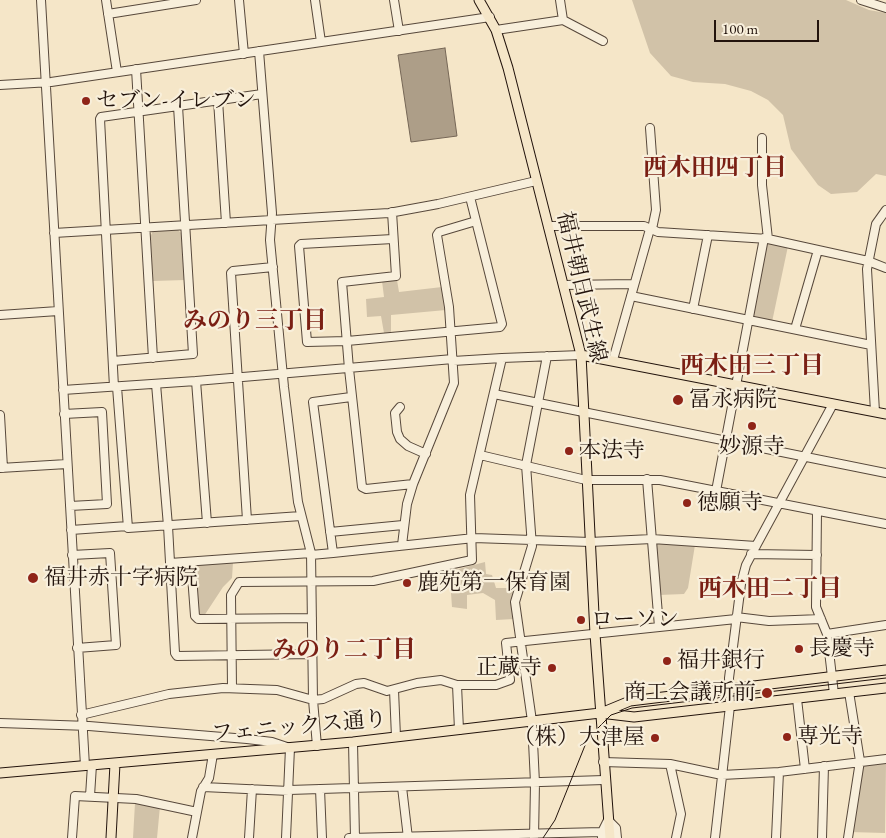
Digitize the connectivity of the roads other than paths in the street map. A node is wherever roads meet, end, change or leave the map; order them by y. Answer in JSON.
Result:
{"nodes":[{"id":1,"x":41,"y":0,"type":"edge"},
{"id":2,"x":106,"y":0,"type":"edge"},
{"id":3,"x":196,"y":0,"type":"edge"},
{"id":4,"x":239,"y":0,"type":"edge"},
{"id":5,"x":315,"y":0,"type":"edge"},
{"id":6,"x":394,"y":0,"type":"edge"},
{"id":7,"x":560,"y":0,"type":"edge"},
{"id":8,"x":861,"y":0,"type":"edge"},
{"id":9,"x":482,"y":2,"type":"edge"},
{"id":10,"x":886,"y":8,"type":"edge"},
{"id":11,"x":108,"y":14,"type":"junction"},
{"id":12,"x":490,"y":18,"type":"junction"},
{"id":13,"x":563,"y":20,"type":"junction"},
{"id":14,"x":496,"y":30,"type":"junction"},
{"id":15,"x":399,"y":31,"type":"junction"},
{"id":16,"x":603,"y":41,"type":"dead end"},
{"id":17,"x":321,"y":42,"type":"junction"},
{"id":18,"x":259,"y":52,"type":"junction"},
{"id":19,"x":244,"y":54,"type":"junction"},
{"id":20,"x":136,"y":69,"type":"junction"},
{"id":21,"x":117,"y":72,"type":"junction"},
{"id":22,"x":45,"y":82,"type":"junction"},
{"id":23,"x":0,"y":84,"type":"edge"},
{"id":24,"x":262,"y":94,"type":"junction"},
{"id":25,"x":218,"y":100,"type":"junction"},
{"id":26,"x":178,"y":106,"type":"junction"},
{"id":27,"x":140,"y":112,"type":"junction"},
{"id":28,"x":650,"y":128,"type":"dead end"},
{"id":29,"x":762,"y":138,"type":"dead end"},
{"id":30,"x":536,"y":181,"type":"junction"},
{"id":31,"x":470,"y":197,"type":"junction"},
{"id":32,"x":886,"y":210,"type":"edge"},
{"id":33,"x":392,"y":212,"type":"junction"},
{"id":34,"x":272,"y":219,"type":"junction"},
{"id":35,"x":476,"y":222,"type":"junction"},
{"id":36,"x":226,"y":223,"type":"junction"},
{"id":37,"x":185,"y":226,"type":"junction"},
{"id":38,"x":548,"y":226,"type":"junction"},
{"id":39,"x":145,"y":228,"type":"junction"},
{"id":40,"x":651,"y":229,"type":"junction"},
{"id":41,"x":105,"y":230,"type":"junction"},
{"id":42,"x":54,"y":233,"type":"junction"},
{"id":43,"x":708,"y":235,"type":"junction"},
{"id":44,"x":394,"y":239,"type":"junction"},
{"id":45,"x":766,"y":239,"type":"junction"},
{"id":46,"x":818,"y":250,"type":"junction"},
{"id":47,"x":868,"y":261,"type":"junction"},
{"id":48,"x":273,"y":267,"type":"junction"},
{"id":49,"x":886,"y":268,"type":"edge"},
{"id":50,"x":634,"y":284,"type":"junction"},
{"id":51,"x":563,"y":285,"type":"junction"},
{"id":52,"x":631,"y":296,"type":"junction"},
{"id":53,"x":693,"y":309,"type":"junction"},
{"id":54,"x":58,"y":311,"type":"junction"},
{"id":55,"x":0,"y":315,"type":"edge"},
{"id":56,"x":748,"y":320,"type":"junction"},
{"id":57,"x":795,"y":330,"type":"junction"},
{"id":58,"x":451,"y":332,"type":"junction"},
{"id":59,"x":347,"y":341,"type":"junction"},
{"id":60,"x":871,"y":345,"type":"junction"},
{"id":61,"x":581,"y":355,"type":"junction"},
{"id":62,"x":547,"y":356,"type":"junction"},
{"id":63,"x":153,"y":358,"type":"junction"},
{"id":64,"x":502,"y":358,"type":"junction"},
{"id":65,"x":453,"y":360,"type":"junction"},
{"id":66,"x":613,"y":360,"type":"junction"},
{"id":67,"x":113,"y":361,"type":"junction"},
{"id":68,"x":349,"y":369,"type":"junction"},
{"id":69,"x":282,"y":374,"type":"junction"},
{"id":70,"x":236,"y":378,"type":"junction"},
{"id":71,"x":196,"y":381,"type":"junction"},
{"id":72,"x":156,"y":384,"type":"junction"},
{"id":73,"x":736,"y":384,"type":"junction"},
{"id":74,"x":115,"y":387,"type":"junction"},
{"id":75,"x":63,"y":390,"type":"junction"},
{"id":76,"x":494,"y":394,"type":"junction"},
{"id":77,"x":351,"y":397,"type":"junction"},
{"id":78,"x":538,"y":403,"type":"junction"},
{"id":79,"x":833,"y":404,"type":"junction"},
{"id":80,"x":400,"y":407,"type":"dead end"},
{"id":81,"x":585,"y":412,"type":"junction"},
{"id":82,"x":875,"y":412,"type":"junction"},
{"id":83,"x":64,"y":414,"type":"junction"},
{"id":84,"x":886,"y":414,"type":"edge"},
{"id":85,"x":0,"y":415,"type":"edge"},
{"id":86,"x":725,"y":441,"type":"junction"},
{"id":87,"x":426,"y":454,"type":"junction"},
{"id":88,"x":480,"y":456,"type":"junction"},
{"id":89,"x":805,"y":457,"type":"junction"},
{"id":90,"x":67,"y":464,"type":"junction"},
{"id":91,"x":526,"y":466,"type":"junction"},
{"id":92,"x":2,"y":468,"type":"edge"},
{"id":93,"x":886,"y":473,"type":"edge"},
{"id":94,"x":647,"y":479,"type":"junction"},
{"id":95,"x":586,"y":480,"type":"junction"},
{"id":96,"x":413,"y":484,"type":"junction"},
{"id":97,"x":716,"y":491,"type":"junction"},
{"id":98,"x":779,"y":503,"type":"junction"},
{"id":99,"x":70,"y":506,"type":"junction"},
{"id":100,"x":818,"y":511,"type":"junction"},
{"id":101,"x":301,"y":516,"type":"junction"},
{"id":102,"x":247,"y":520,"type":"junction"},
{"id":103,"x":207,"y":523,"type":"junction"},
{"id":104,"x":886,"y":524,"type":"edge"},
{"id":105,"x":403,"y":525,"type":"junction"},
{"id":106,"x":128,"y":526,"type":"junction"},
{"id":107,"x":168,"y":526,"type":"junction"},
{"id":108,"x":71,"y":530,"type":"junction"},
{"id":109,"x":330,"y":532,"type":"junction"},
{"id":110,"x":470,"y":539,"type":"junction"},
{"id":111,"x":652,"y":539,"type":"junction"},
{"id":112,"x":532,"y":541,"type":"junction"},
{"id":113,"x":590,"y":542,"type":"junction"},
{"id":114,"x":402,"y":545,"type":"junction"},
{"id":115,"x":756,"y":546,"type":"junction"},
{"id":116,"x":333,"y":553,"type":"junction"},
{"id":117,"x":72,"y":554,"type":"junction"},
{"id":118,"x":311,"y":554,"type":"junction"},
{"id":119,"x":751,"y":554,"type":"junction"},
{"id":120,"x":817,"y":555,"type":"junction"},
{"id":121,"x":191,"y":562,"type":"junction"},
{"id":122,"x":170,"y":563,"type":"junction"},
{"id":123,"x":312,"y":582,"type":"junction"},
{"id":124,"x":231,"y":618,"type":"junction"},
{"id":125,"x":312,"y":618,"type":"junction"},
{"id":126,"x":736,"y":618,"type":"junction"},
{"id":127,"x":821,"y":619,"type":"junction"},
{"id":128,"x":886,"y":625,"type":"edge"},
{"id":129,"x":659,"y":627,"type":"junction"},
{"id":130,"x":595,"y":634,"type":"junction"},
{"id":131,"x":827,"y":634,"type":"junction"},
{"id":132,"x":521,"y":641,"type":"junction"},
{"id":133,"x":77,"y":648,"type":"junction"},
{"id":134,"x":312,"y":654,"type":"junction"},
{"id":135,"x":232,"y":655,"type":"junction"},
{"id":136,"x":886,"y":670,"type":"edge"},
{"id":137,"x":831,"y":677,"type":"junction"},
{"id":138,"x":457,"y":685,"type":"junction"},
{"id":139,"x":232,"y":688,"type":"junction"},
{"id":140,"x":886,"y":688,"type":"edge"},
{"id":141,"x":729,"y":689,"type":"junction"},
{"id":142,"x":394,"y":690,"type":"junction"},
{"id":143,"x":849,"y":692,"type":"junction"},
{"id":144,"x":834,"y":694,"type":"junction"},
{"id":145,"x":797,"y":699,"type":"junction"},
{"id":146,"x":313,"y":700,"type":"junction"},
{"id":147,"x":730,"y":706,"type":"junction"},
{"id":148,"x":600,"y":713,"type":"junction"},
{"id":149,"x":81,"y":715,"type":"junction"},
{"id":150,"x":532,"y":721,"type":"junction"},
{"id":151,"x":0,"y":723,"type":"edge"},
{"id":152,"x":82,"y":725,"type":"junction"},
{"id":153,"x":458,"y":730,"type":"junction"},
{"id":154,"x":396,"y":737,"type":"junction"},
{"id":155,"x":353,"y":742,"type":"junction"},
{"id":156,"x":317,"y":746,"type":"junction"},
{"id":157,"x":290,"y":748,"type":"junction"},
{"id":158,"x":213,"y":754,"type":"junction"},
{"id":159,"x":886,"y":760,"type":"edge"},
{"id":160,"x":860,"y":761,"type":"junction"},
{"id":161,"x":603,"y":762,"type":"junction"},
{"id":162,"x":115,"y":764,"type":"junction"},
{"id":163,"x":670,"y":764,"type":"junction"},
{"id":164,"x":89,"y":765,"type":"junction"},
{"id":165,"x":824,"y":766,"type":"junction"},
{"id":166,"x":805,"y":768,"type":"junction"},
{"id":167,"x":780,"y":772,"type":"junction"},
{"id":168,"x":0,"y":773,"type":"edge"},
{"id":169,"x":722,"y":775,"type":"junction"},
{"id":170,"x":604,"y":780,"type":"junction"},
{"id":171,"x":535,"y":783,"type":"junction"},
{"id":172,"x":402,"y":786,"type":"junction"},
{"id":173,"x":203,"y":787,"type":"junction"},
{"id":174,"x":355,"y":788,"type":"junction"},
{"id":175,"x":252,"y":789,"type":"junction"},
{"id":176,"x":320,"y":789,"type":"junction"},
{"id":177,"x":289,"y":790,"type":"junction"},
{"id":178,"x":90,"y":796,"type":"junction"},
{"id":179,"x":113,"y":797,"type":"junction"},
{"id":180,"x":197,"y":812,"type":"junction"},
{"id":181,"x":608,"y":820,"type":"junction"},
{"id":182,"x":602,"y":835,"type":"edge"},
{"id":183,"x":534,"y":836,"type":"edge"},
{"id":184,"x":408,"y":837,"type":"edge"},
{"id":185,"x":72,"y":838,"type":"edge"},
{"id":186,"x":111,"y":838,"type":"edge"},
{"id":187,"x":192,"y":838,"type":"edge"},
{"id":188,"x":249,"y":838,"type":"edge"},
{"id":189,"x":286,"y":838,"type":"edge"},
{"id":190,"x":322,"y":838,"type":"edge"},
{"id":191,"x":349,"y":838,"type":"edge"},
{"id":192,"x":355,"y":838,"type":"edge"},
{"id":193,"x":610,"y":838,"type":"edge"},
{"id":194,"x":616,"y":838,"type":"edge"},
{"id":195,"x":676,"y":838,"type":"edge"},
{"id":196,"x":715,"y":838,"type":"edge"},
{"id":197,"x":776,"y":838,"type":"edge"},
{"id":198,"x":822,"y":838,"type":"edge"},
{"id":199,"x":848,"y":838,"type":"edge"}],
"edges":[{"from":1,"to":22,"type":"street"},
{"from":2,"to":11,"type":"street"},
{"from":3,"to":11,"type":"street"},
{"from":4,"to":19,"type":"street"},
{"from":5,"to":17,"type":"street"},
{"from":6,"to":15,"type":"street"},
{"from":7,"to":13,"type":"street"},
{"from":8,"to":10,"type":"street"},
{"from":9,"to":12,"type":"main road","name":"福井朝日武生線"},
{"from":11,"to":21,"type":"street"},
{"from":12,"to":14,"type":"main road","name":"福井朝日武生線"},
{"from":12,"to":15,"type":"street"},
{"from":13,"to":14,"type":"street"},
{"from":13,"to":16,"type":"street"},
{"from":14,"to":30,"type":"main road","name":"福井朝日武生線"},
{"from":15,"to":17,"type":"street"},
{"from":17,"to":18,"type":"street"},
{"from":18,"to":19,"type":"street"},
{"from":18,"to":24,"type":"street"},
{"from":19,"to":20,"type":"street"},
{"from":20,"to":21,"type":"street"},
{"from":20,"to":27,"type":"street"},
{"from":21,"to":22,"type":"street"},
{"from":22,"to":23,"type":"street"},
{"from":22,"to":42,"type":"street"},
{"from":24,"to":25,"type":"street"},
{"from":24,"to":34,"type":"street"},
{"from":25,"to":26,"type":"street"},
{"from":25,"to":36,"type":"street"},
{"from":26,"to":27,"type":"street"},
{"from":26,"to":37,"type":"street"},
{"from":27,"to":39,"type":"street"},
{"from":27,"to":41,"type":"street"},
{"from":28,"to":40,"type":"street"},
{"from":29,"to":45,"type":"street"},
{"from":30,"to":31,"type":"street"},
{"from":30,"to":38,"type":"main road","name":"福井朝日武生線"},
{"from":31,"to":33,"type":"street"},
{"from":31,"to":35,"type":"street"},
{"from":32,"to":47,"type":"street"},
{"from":33,"to":34,"type":"street"},
{"from":33,"to":44,"type":"street"},
{"from":34,"to":36,"type":"street"},
{"from":34,"to":48,"type":"street"},
{"from":35,"to":58,"type":"street"},
{"from":35,"to":58,"type":"street"},
{"from":36,"to":37,"type":"street"},
{"from":37,"to":39,"type":"street"},
{"from":37,"to":63,"type":"street"},
{"from":38,"to":40,"type":"street"},
{"from":38,"to":51,"type":"main road","name":"福井朝日武生線"},
{"from":39,"to":41,"type":"street"},
{"from":39,"to":63,"type":"street"},
{"from":40,"to":43,"type":"street"},
{"from":40,"to":50,"type":"street"},
{"from":41,"to":42,"type":"street"},
{"from":41,"to":67,"type":"street"},
{"from":42,"to":54,"type":"street"},
{"from":43,"to":45,"type":"street"},
{"from":43,"to":53,"type":"street"},
{"from":44,"to":59,"type":"street"},
{"from":44,"to":59,"type":"street"},
{"from":45,"to":46,"type":"street"},
{"from":45,"to":56,"type":"street"},
{"from":46,"to":47,"type":"street"},
{"from":46,"to":57,"type":"street"},
{"from":47,"to":49,"type":"street"},
{"from":47,"to":60,"type":"street"},
{"from":48,"to":69,"type":"street"},
{"from":48,"to":70,"type":"street"},
{"from":50,"to":51,"type":"street"},
{"from":50,"to":52,"type":"street"},
{"from":51,"to":61,"type":"main road","name":"福井朝日武生線"},
{"from":52,"to":53,"type":"street"},
{"from":52,"to":66,"type":"street"},
{"from":53,"to":56,"type":"street"},
{"from":54,"to":55,"type":"street"},
{"from":54,"to":75,"type":"street"},
{"from":56,"to":57,"type":"street"},
{"from":56,"to":73,"type":"street"},
{"from":57,"to":60,"type":"street"},
{"from":58,"to":59,"type":"street"},
{"from":58,"to":65,"type":"street"},
{"from":59,"to":68,"type":"street"},
{"from":60,"to":82,"type":"street"},
{"from":61,"to":62,"type":"street"},
{"from":61,"to":66,"type":"main road"},
{"from":61,"to":81,"type":"main road","name":"福井朝日武生線"},
{"from":62,"to":64,"type":"street"},
{"from":62,"to":78,"type":"street"},
{"from":63,"to":67,"type":"street"},
{"from":64,"to":65,"type":"street"},
{"from":64,"to":76,"type":"street"},
{"from":65,"to":68,"type":"street"},
{"from":65,"to":87,"type":"street"},
{"from":66,"to":73,"type":"main road"},
{"from":67,"to":74,"type":"street"},
{"from":68,"to":69,"type":"street"},
{"from":68,"to":77,"type":"street"},
{"from":69,"to":70,"type":"street"},
{"from":69,"to":101,"type":"street"},
{"from":70,"to":71,"type":"street"},
{"from":70,"to":102,"type":"street"},
{"from":71,"to":72,"type":"street"},
{"from":71,"to":103,"type":"street"},
{"from":72,"to":74,"type":"street"},
{"from":72,"to":107,"type":"street"},
{"from":73,"to":79,"type":"main road"},
{"from":73,"to":86,"type":"street"},
{"from":74,"to":75,"type":"street"},
{"from":74,"to":106,"type":"street"},
{"from":75,"to":83,"type":"street"},
{"from":76,"to":78,"type":"street"},
{"from":76,"to":88,"type":"street"},
{"from":77,"to":96,"type":"street"},
{"from":77,"to":109,"type":"street"},
{"from":78,"to":81,"type":"street"},
{"from":78,"to":91,"type":"street"},
{"from":79,"to":82,"type":"main road"},
{"from":79,"to":89,"type":"street"},
{"from":80,"to":87,"type":"street"},
{"from":81,"to":86,"type":"street"},
{"from":81,"to":95,"type":"main road","name":"福井朝日武生線"},
{"from":82,"to":84,"type":"main road"},
{"from":83,"to":90,"type":"street"},
{"from":83,"to":99,"type":"street"},
{"from":85,"to":92,"type":"street"},
{"from":86,"to":89,"type":"street"},
{"from":86,"to":97,"type":"street"},
{"from":87,"to":96,"type":"street"},
{"from":88,"to":91,"type":"street"},
{"from":88,"to":110,"type":"street"},
{"from":89,"to":93,"type":"street"},
{"from":89,"to":98,"type":"street"},
{"from":90,"to":92,"type":"street"},
{"from":90,"to":99,"type":"street"},
{"from":91,"to":95,"type":"street"},
{"from":91,"to":112,"type":"street"},
{"from":94,"to":95,"type":"street"},
{"from":94,"to":97,"type":"street"},
{"from":94,"to":111,"type":"street"},
{"from":95,"to":113,"type":"main road","name":"福井朝日武生線"},
{"from":96,"to":105,"type":"street"},
{"from":97,"to":98,"type":"street"},
{"from":98,"to":100,"type":"street"},
{"from":98,"to":115,"type":"street"},
{"from":99,"to":108,"type":"street"},
{"from":100,"to":104,"type":"street"},
{"from":100,"to":120,"type":"street"},
{"from":101,"to":102,"type":"street"},
{"from":101,"to":118,"type":"street"},
{"from":102,"to":103,"type":"street"},
{"from":103,"to":107,"type":"street"},
{"from":105,"to":109,"type":"street"},
{"from":105,"to":114,"type":"street"},
{"from":106,"to":107,"type":"street"},
{"from":106,"to":108,"type":"street"},
{"from":107,"to":122,"type":"street"},
{"from":108,"to":117,"type":"street"},
{"from":109,"to":116,"type":"street"},
{"from":110,"to":112,"type":"street"},
{"from":110,"to":114,"type":"street"},
{"from":110,"to":123,"type":"street"},
{"from":111,"to":113,"type":"street"},
{"from":111,"to":115,"type":"street"},
{"from":111,"to":129,"type":"street"},
{"from":112,"to":113,"type":"street"},
{"from":112,"to":132,"type":"street"},
{"from":113,"to":130,"type":"main road","name":"福井朝日武生線"},
{"from":114,"to":116,"type":"street"},
{"from":115,"to":119,"type":"street"},
{"from":116,"to":118,"type":"street"},
{"from":117,"to":133,"type":"street"},
{"from":117,"to":133,"type":"street"},
{"from":118,"to":121,"type":"street"},
{"from":118,"to":123,"type":"street"},
{"from":119,"to":120,"type":"street"},
{"from":119,"to":126,"type":"street"},
{"from":120,"to":127,"type":"street"},
{"from":121,"to":122,"type":"street"},
{"from":121,"to":124,"type":"street"},
{"from":122,"to":135,"type":"street"},
{"from":123,"to":124,"type":"street"},
{"from":123,"to":125,"type":"street"},
{"from":124,"to":125,"type":"street"},
{"from":124,"to":135,"type":"street"},
{"from":125,"to":134,"type":"street"},
{"from":126,"to":127,"type":"street"},
{"from":126,"to":129,"type":"street"},
{"from":126,"to":141,"type":"street"},
{"from":127,"to":131,"type":"street"},
{"from":128,"to":131,"type":"street"},
{"from":129,"to":130,"type":"street"},
{"from":130,"to":132,"type":"street"},
{"from":130,"to":148,"type":"main road","name":"福井朝日武生線"},
{"from":131,"to":137,"type":"street"},
{"from":132,"to":138,"type":"street"},
{"from":132,"to":150,"type":"street"},
{"from":133,"to":149,"type":"street"},
{"from":134,"to":135,"type":"street"},
{"from":134,"to":146,"type":"street"},
{"from":135,"to":139,"type":"street"},
{"from":136,"to":137,"type":"main road","name":"フェニックス通り"},
{"from":137,"to":141,"type":"main road","name":"フェニックス通り"},
{"from":137,"to":144,"type":"street"},
{"from":138,"to":142,"type":"street"},
{"from":138,"to":153,"type":"street"},
{"from":139,"to":146,"type":"street"},
{"from":139,"to":149,"type":"street"},
{"from":140,"to":143,"type":"main road","name":"フェニックス通り"},
{"from":141,"to":147,"type":"street"},
{"from":141,"to":148,"type":"main road","name":"フェニックス通り"},
{"from":142,"to":146,"type":"street"},
{"from":142,"to":154,"type":"street"},
{"from":143,"to":144,"type":"main road","name":"フェニックス通り"},
{"from":143,"to":160,"type":"street"},
{"from":144,"to":145,"type":"main road","name":"フェニックス通り"},
{"from":145,"to":147,"type":"main road","name":"フェニックス通り"},
{"from":145,"to":166,"type":"street"},
{"from":146,"to":156,"type":"street"},
{"from":147,"to":148,"type":"main road","name":"フェニックス通り"},
{"from":147,"to":169,"type":"street"},
{"from":148,"to":150,"type":"main road","name":"フェニックス通り"},
{"from":148,"to":161,"type":"main road","name":"福井朝日武生線"},
{"from":149,"to":152,"type":"street"},
{"from":150,"to":153,"type":"main road","name":"フェニックス通り"},
{"from":150,"to":171,"type":"street"},
{"from":151,"to":152,"type":"street"},
{"from":152,"to":157,"type":"street"},
{"from":152,"to":164,"type":"street"},
{"from":153,"to":154,"type":"main road","name":"フェニックス通り"},
{"from":154,"to":155,"type":"main road","name":"フェニックス通り"},
{"from":155,"to":156,"type":"main road","name":"フェニックス通り"},
{"from":155,"to":174,"type":"street"},
{"from":156,"to":157,"type":"main road","name":"フェニックス通り"},
{"from":157,"to":158,"type":"main road","name":"フェニックス通り"},
{"from":157,"to":177,"type":"street"},
{"from":158,"to":162,"type":"main road","name":"フェニックス通り"},
{"from":158,"to":173,"type":"street"},
{"from":159,"to":160,"type":"street"},
{"from":160,"to":165,"type":"street"},
{"from":160,"to":199,"type":"street"},
{"from":161,"to":163,"type":"street"},
{"from":161,"to":170,"type":"main road","name":"福井朝日武生線"},
{"from":162,"to":164,"type":"main road","name":"フェニックス通り"},
{"from":162,"to":179,"type":"main road"},
{"from":163,"to":169,"type":"street"},
{"from":163,"to":195,"type":"street"},
{"from":164,"to":168,"type":"main road","name":"フェニックス通り"},
{"from":164,"to":178,"type":"street"},
{"from":165,"to":166,"type":"street"},
{"from":165,"to":198,"type":"street"},
{"from":166,"to":167,"type":"street"},
{"from":167,"to":169,"type":"street"},
{"from":167,"to":197,"type":"street"},
{"from":169,"to":196,"type":"street"},
{"from":170,"to":171,"type":"street"},
{"from":170,"to":181,"type":"main road","name":"福井朝日武生線"},
{"from":171,"to":172,"type":"street"},
{"from":171,"to":183,"type":"street"},
{"from":172,"to":174,"type":"street"},
{"from":172,"to":184,"type":"street"},
{"from":173,"to":175,"type":"street"},
{"from":173,"to":180,"type":"street"},
{"from":174,"to":176,"type":"street"},
{"from":174,"to":192,"type":"street"},
{"from":175,"to":177,"type":"street"},
{"from":175,"to":188,"type":"street"},
{"from":176,"to":177,"type":"street"},
{"from":176,"to":190,"type":"street"},
{"from":177,"to":189,"type":"street"},
{"from":178,"to":179,"type":"street"},
{"from":178,"to":185,"type":"street"},
{"from":179,"to":180,"type":"street"},
{"from":179,"to":186,"type":"main road"},
{"from":180,"to":187,"type":"street"},
{"from":181,"to":182,"type":"street"},
{"from":181,"to":193,"type":"main road","name":"福井朝日武生線"},
{"from":181,"to":194,"type":"street"},
{"from":182,"to":183,"type":"street"},
{"from":183,"to":184,"type":"street"},
{"from":184,"to":192,"type":"street"},
{"from":191,"to":192,"type":"street"}]}
